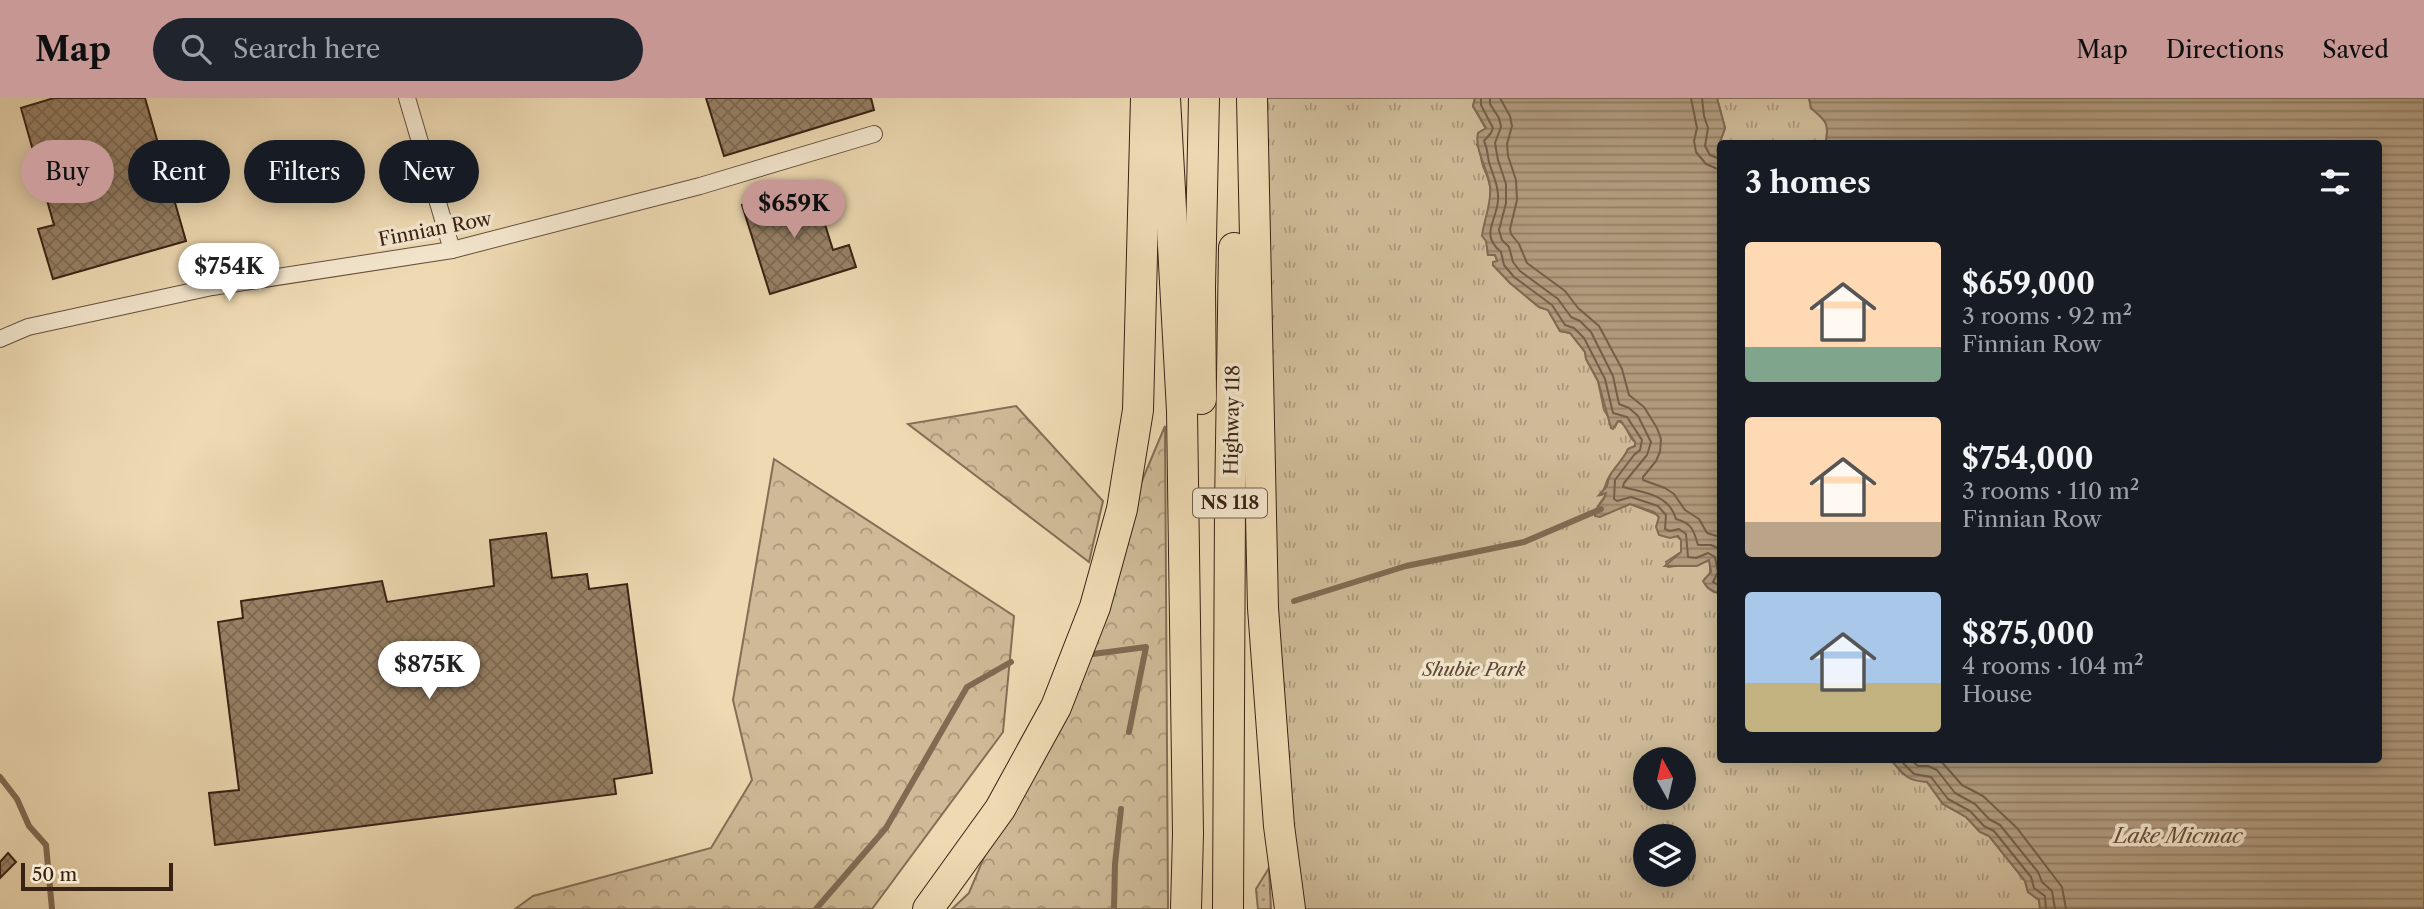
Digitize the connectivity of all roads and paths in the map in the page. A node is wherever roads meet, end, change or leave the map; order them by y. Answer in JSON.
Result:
{"nodes":[{"id":1,"x":407,"y":98,"type":"edge"},
{"id":2,"x":1146,"y":98,"type":"edge"},
{"id":3,"x":1165,"y":98,"type":"edge"},
{"id":4,"x":1205,"y":98,"type":"edge"},
{"id":5,"x":1236,"y":98,"type":"edge"},
{"id":6,"x":1252,"y":98,"type":"edge"},
{"id":7,"x":874,"y":134,"type":"dead end"},
{"id":8,"x":452,"y":250,"type":"junction"},
{"id":9,"x":0,"y":340,"type":"edge"},
{"id":10,"x":928,"y":909,"type":"edge"},
{"id":11,"x":1186,"y":909,"type":"edge"},
{"id":12,"x":1199,"y":909,"type":"edge"},
{"id":13,"x":1228,"y":909,"type":"edge"},
{"id":14,"x":1290,"y":909,"type":"edge"}],
"edges":[{"from":1,"to":8,"type":"street"},
{"from":2,"to":10,"type":"highway"},
{"from":3,"to":11,"type":"highway"},
{"from":4,"to":12,"type":"highway","name":"Highway 118","number":"NS 118"},
{"from":5,"to":13,"type":"highway","name":"Highway 118","number":"NS 118"},
{"from":6,"to":14,"type":"highway"},
{"from":7,"to":8,"type":"street","name":"Finnian Row"},
{"from":8,"to":9,"type":"street","name":"Finnian Row"}]}
